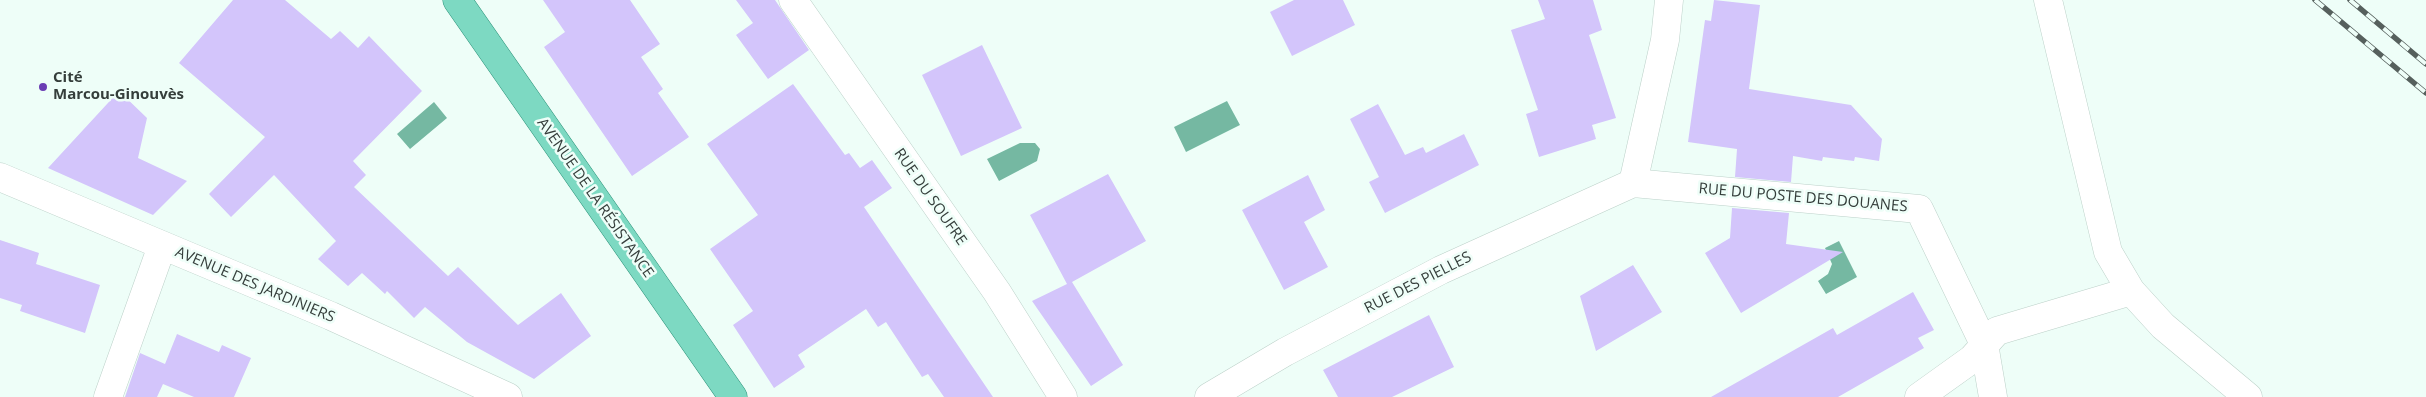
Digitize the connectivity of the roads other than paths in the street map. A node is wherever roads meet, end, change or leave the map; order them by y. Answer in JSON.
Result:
{"nodes":[{"id":1,"x":457,"y":0,"type":"edge"},
{"id":2,"x":793,"y":0,"type":"edge"},
{"id":3,"x":1669,"y":0,"type":"edge"},
{"id":4,"x":2048,"y":0,"type":"edge"},
{"id":5,"x":0,"y":178,"type":"edge"},
{"id":6,"x":1633,"y":183,"type":"junction"},
{"id":7,"x":162,"y":246,"type":"junction"},
{"id":8,"x":2131,"y":291,"type":"junction"},
{"id":9,"x":1984,"y":344,"type":"junction"},
{"id":10,"x":108,"y":397,"type":"edge"},
{"id":11,"x":508,"y":397,"type":"edge"},
{"id":12,"x":733,"y":397,"type":"edge"},
{"id":13,"x":1063,"y":397,"type":"edge"},
{"id":14,"x":1209,"y":397,"type":"edge"},
{"id":15,"x":1919,"y":397,"type":"edge"},
{"id":16,"x":1993,"y":397,"type":"edge"},
{"id":17,"x":2248,"y":397,"type":"edge"}],
"edges":[{"from":1,"to":12,"type":"main road","name":"AVENUE DE LA RÉSISTANCE"},
{"from":2,"to":13,"type":"street","name":"RUE DU SOUFRE"},
{"from":3,"to":6,"type":"street"},
{"from":4,"to":8,"type":"street"},
{"from":5,"to":7,"type":"street","name":"AVENUE DES JARDINIERS"},
{"from":6,"to":9,"type":"street","name":"RUE DU POSTE DES DOUANES"},
{"from":6,"to":14,"type":"street","name":"RUE DES PIELLES"},
{"from":7,"to":10,"type":"street"},
{"from":7,"to":11,"type":"street","name":"AVENUE DES JARDINIERS"},
{"from":8,"to":9,"type":"street"},
{"from":8,"to":17,"type":"street"},
{"from":9,"to":15,"type":"street"},
{"from":9,"to":16,"type":"street","name":"RUE DU POSTE DES DOUANES"}]}
